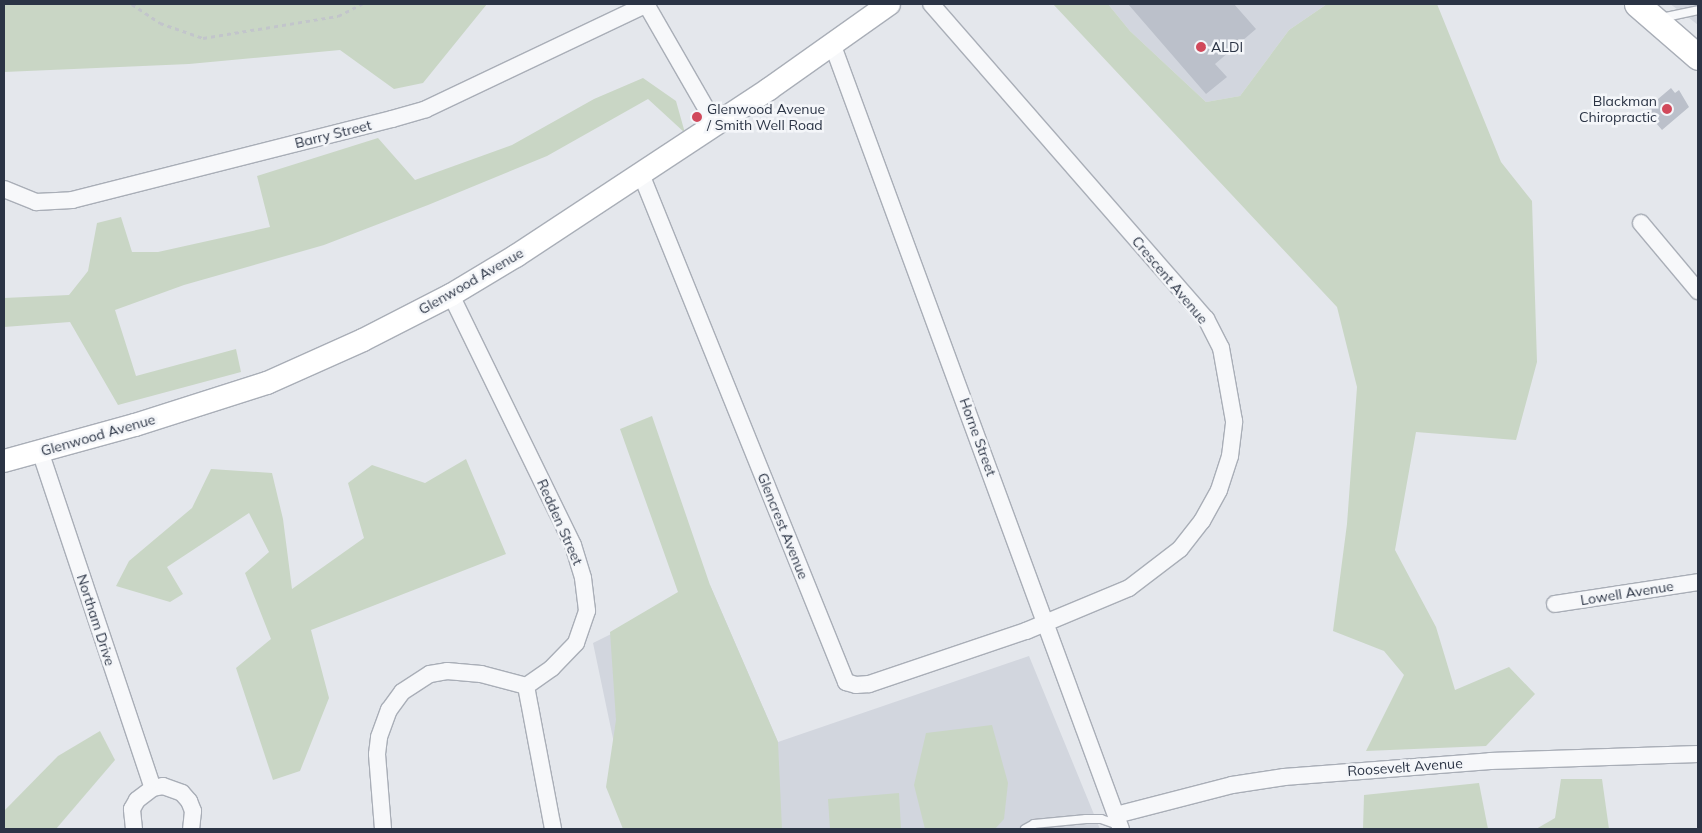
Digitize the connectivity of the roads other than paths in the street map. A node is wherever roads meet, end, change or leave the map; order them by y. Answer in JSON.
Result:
{"nodes":[{"id":1,"x":646,"y":4,"type":"edge"},
{"id":2,"x":889,"y":4,"type":"edge"},
{"id":3,"x":931,"y":4,"type":"edge"},
{"id":4,"x":1698,"y":10,"type":"edge"},
{"id":5,"x":1646,"y":12,"type":"edge"},
{"id":6,"x":833,"y":46,"type":"junction"},
{"id":7,"x":1696,"y":51,"type":"edge"},
{"id":8,"x":715,"y":124,"type":"junction"},
{"id":9,"x":641,"y":174,"type":"junction"},
{"id":10,"x":4,"y":189,"type":"edge"},
{"id":11,"x":1641,"y":223,"type":"dead end"},
{"id":12,"x":1698,"y":291,"type":"edge"},
{"id":13,"x":451,"y":295,"type":"junction"},
{"id":14,"x":40,"y":451,"type":"junction"},
{"id":15,"x":4,"y":461,"type":"edge"},
{"id":16,"x":1698,"y":582,"type":"edge"},
{"id":17,"x":1555,"y":604,"type":"dead end"},
{"id":18,"x":1047,"y":623,"type":"junction"},
{"id":19,"x":526,"y":686,"type":"junction"},
{"id":20,"x":1698,"y":754,"type":"edge"},
{"id":21,"x":153,"y":788,"type":"junction"},
{"id":22,"x":1119,"y":823,"type":"edge"},
{"id":23,"x":134,"y":829,"type":"edge"},
{"id":24,"x":191,"y":829,"type":"edge"},
{"id":25,"x":383,"y":829,"type":"edge"},
{"id":26,"x":553,"y":829,"type":"edge"},
{"id":27,"x":1025,"y":829,"type":"edge"}],
"edges":[{"from":1,"to":8,"type":"street"},
{"from":1,"to":10,"type":"street","name":"Barry Street"},
{"from":2,"to":6,"type":"street","name":"Glenwood Avenue"},
{"from":3,"to":18,"type":"street","name":"Crescent Avenue"},
{"from":4,"to":5,"type":"lane"},
{"from":5,"to":7,"type":"main road"},
{"from":6,"to":8,"type":"street","name":"Glenwood Avenue"},
{"from":6,"to":18,"type":"street","name":"Horne Street"},
{"from":8,"to":9,"type":"street","name":"Glenwood Avenue"},
{"from":9,"to":13,"type":"street","name":"Glenwood Avenue"},
{"from":9,"to":18,"type":"street","name":"Glencrest Avenue"},
{"from":11,"to":12,"type":"street"},
{"from":13,"to":14,"type":"street","name":"Glenwood Avenue"},
{"from":13,"to":19,"type":"street","name":"Redden Street"},
{"from":14,"to":15,"type":"street","name":"Glenwood Avenue"},
{"from":14,"to":21,"type":"street","name":"Northam Drive"},
{"from":16,"to":17,"type":"street","name":"Lowell Avenue"},
{"from":18,"to":22,"type":"street","name":"Horne Street"},
{"from":19,"to":25,"type":"street"},
{"from":19,"to":26,"type":"street"},
{"from":20,"to":22,"type":"street","name":"Roosevelt Avenue"},
{"from":21,"to":23,"type":"street"},
{"from":21,"to":24,"type":"street"},
{"from":22,"to":27,"type":"lane"}]}
